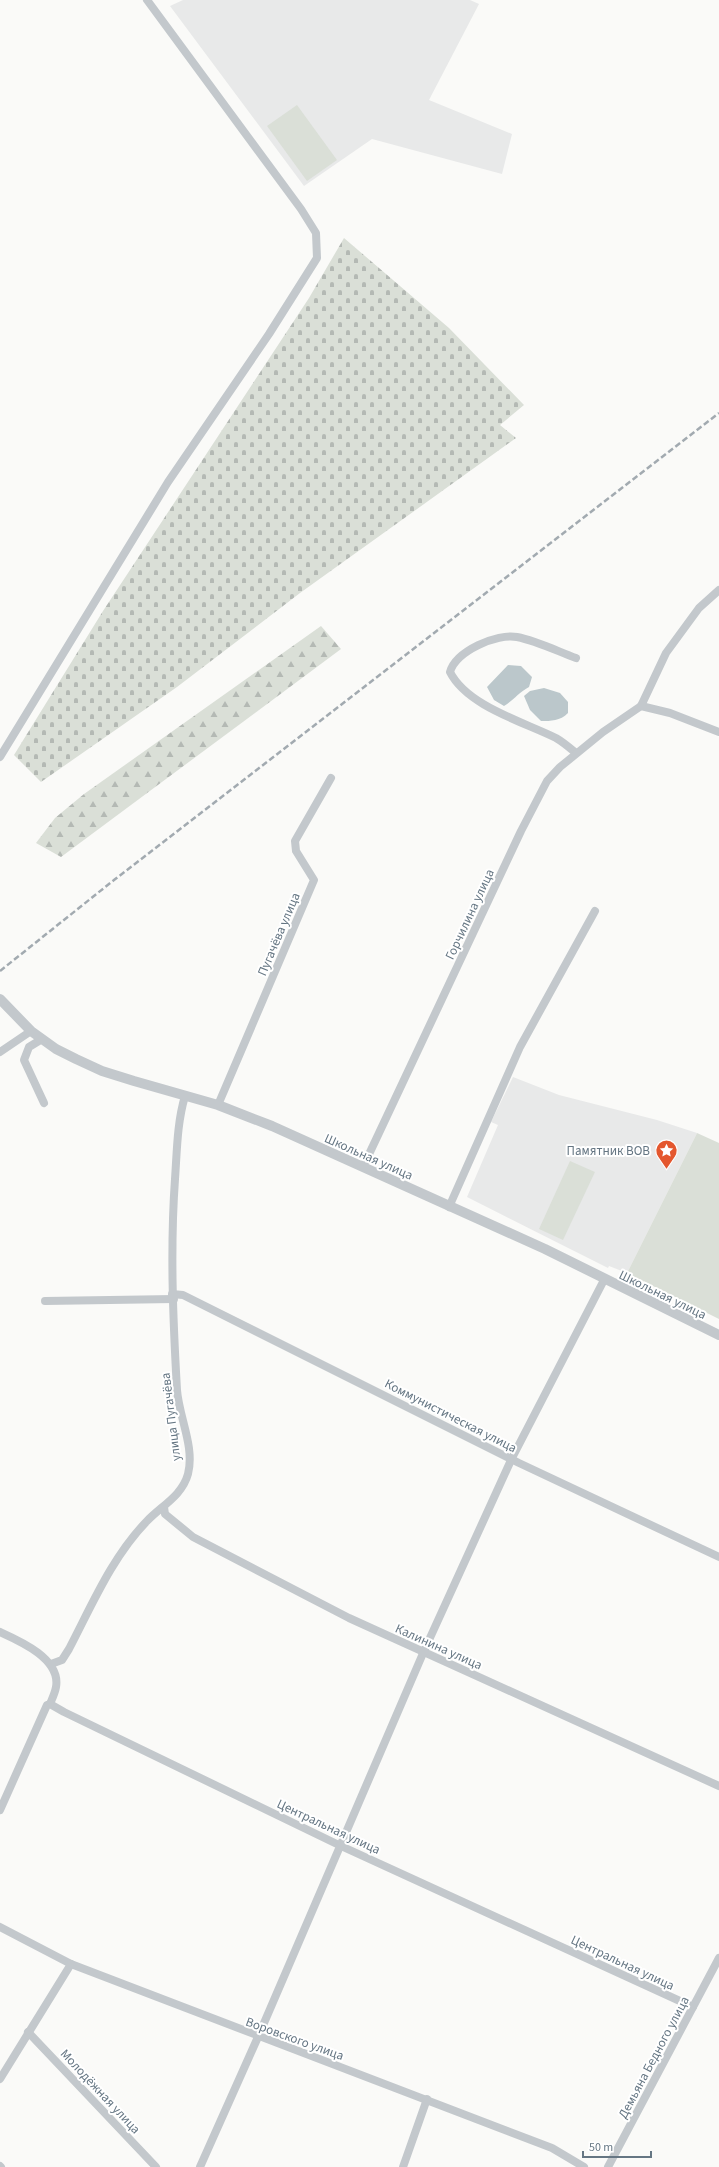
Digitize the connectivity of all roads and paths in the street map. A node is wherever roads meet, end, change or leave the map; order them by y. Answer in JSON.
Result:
{"nodes":[{"id":1,"x":147,"y":0,"type":"edge"},
{"id":2,"x":719,"y":590,"type":"edge"},
{"id":3,"x":576,"y":658,"type":"dead end"},
{"id":4,"x":641,"y":706,"type":"junction"},
{"id":5,"x":719,"y":732,"type":"edge"},
{"id":6,"x":576,"y":753,"type":"junction"},
{"id":7,"x":0,"y":757,"type":"edge"},
{"id":8,"x":331,"y":778,"type":"dead end"},
{"id":9,"x":595,"y":911,"type":"dead end"},
{"id":10,"x":0,"y":999,"type":"edge"},
{"id":11,"x":31,"y":1031,"type":"junction"},
{"id":12,"x":42,"y":1039,"type":"junction"},
{"id":13,"x":0,"y":1052,"type":"edge"},
{"id":14,"x":185,"y":1096,"type":"junction"},
{"id":15,"x":44,"y":1103,"type":"dead end"},
{"id":16,"x":218,"y":1105,"type":"junction"},
{"id":17,"x":363,"y":1167,"type":"junction"},
{"id":18,"x":449,"y":1207,"type":"junction"},
{"id":19,"x":604,"y":1280,"type":"junction"},
{"id":20,"x":173,"y":1296,"type":"junction"},
{"id":21,"x":45,"y":1301,"type":"dead end"},
{"id":22,"x":719,"y":1335,"type":"edge"},
{"id":23,"x":512,"y":1458,"type":"junction"},
{"id":24,"x":164,"y":1507,"type":"junction"},
{"id":25,"x":719,"y":1557,"type":"edge"},
{"id":26,"x":0,"y":1632,"type":"edge"},
{"id":27,"x":424,"y":1651,"type":"junction"},
{"id":28,"x":51,"y":1664,"type":"junction"},
{"id":29,"x":50,"y":1704,"type":"junction"},
{"id":30,"x":719,"y":1786,"type":"edge"},
{"id":31,"x":0,"y":1810,"type":"edge"},
{"id":32,"x":341,"y":1846,"type":"junction"},
{"id":33,"x":0,"y":1927,"type":"edge"},
{"id":34,"x":719,"y":1958,"type":"edge"},
{"id":35,"x":70,"y":1964,"type":"junction"},
{"id":36,"x":693,"y":2007,"type":"junction"},
{"id":37,"x":28,"y":2032,"type":"junction"},
{"id":38,"x":258,"y":2037,"type":"junction"},
{"id":39,"x":0,"y":2080,"type":"edge"},
{"id":40,"x":427,"y":2099,"type":"junction"},
{"id":41,"x":156,"y":2167,"type":"edge"},
{"id":42,"x":200,"y":2167,"type":"edge"},
{"id":43,"x":403,"y":2167,"type":"edge"},
{"id":44,"x":584,"y":2167,"type":"edge"},
{"id":45,"x":608,"y":2167,"type":"edge"}],
"edges":[{"from":1,"to":7,"type":"street"},
{"from":2,"to":4,"type":"street"},
{"from":3,"to":6,"type":"street"},
{"from":4,"to":5,"type":"street"},
{"from":4,"to":6,"type":"street","name":"Горчилина улица"},
{"from":6,"to":17,"type":"street","name":"Горчилина улица"},
{"from":8,"to":16,"type":"street","name":"Пугачёва улица"},
{"from":9,"to":18,"type":"street"},
{"from":10,"to":11,"type":"street","name":"Школьная улица"},
{"from":11,"to":12,"type":"street","name":"Школьная улица"},
{"from":11,"to":13,"type":"street"},
{"from":12,"to":14,"type":"street","name":"Школьная улица"},
{"from":12,"to":15,"type":"street"},
{"from":14,"to":16,"type":"street","name":"Школьная улица"},
{"from":14,"to":20,"type":"street","name":"улица Пугачёва"},
{"from":16,"to":17,"type":"street","name":"Школьная улица"},
{"from":17,"to":18,"type":"street","name":"Школьная улица"},
{"from":18,"to":19,"type":"street","name":"Школьная улица"},
{"from":19,"to":22,"type":"street","name":"Школьная улица"},
{"from":19,"to":23,"type":"street"},
{"from":20,"to":21,"type":"street","name":"Коммунистическая улица"},
{"from":20,"to":23,"type":"street","name":"Коммунистическая улица"},
{"from":20,"to":24,"type":"street","name":"улица Пугачёва"},
{"from":23,"to":25,"type":"street","name":"Коммунистическая улица"},
{"from":23,"to":27,"type":"street"},
{"from":24,"to":27,"type":"street","name":"Калинина улица"},
{"from":24,"to":28,"type":"street","name":"улица Пугачёва"},
{"from":26,"to":28,"type":"street"},
{"from":27,"to":30,"type":"street","name":"Калинина улица"},
{"from":27,"to":32,"type":"street"},
{"from":28,"to":29,"type":"street"},
{"from":29,"to":31,"type":"street"},
{"from":29,"to":32,"type":"street","name":"Центральная улица"},
{"from":32,"to":36,"type":"street","name":"Центральная улица"},
{"from":32,"to":38,"type":"street"},
{"from":33,"to":35,"type":"street","name":"Воровского улица"},
{"from":34,"to":36,"type":"street","name":"Демьяна Бедного улица"},
{"from":35,"to":37,"type":"street"},
{"from":35,"to":38,"type":"street","name":"Воровского улица"},
{"from":36,"to":45,"type":"street","name":"Демьяна Бедного улица"},
{"from":37,"to":39,"type":"street"},
{"from":37,"to":41,"type":"street","name":"Молодёжная улица"},
{"from":38,"to":40,"type":"street","name":"Воровского улица"},
{"from":38,"to":42,"type":"street"},
{"from":40,"to":43,"type":"street"},
{"from":40,"to":44,"type":"street","name":"Воровского улица"}]}
